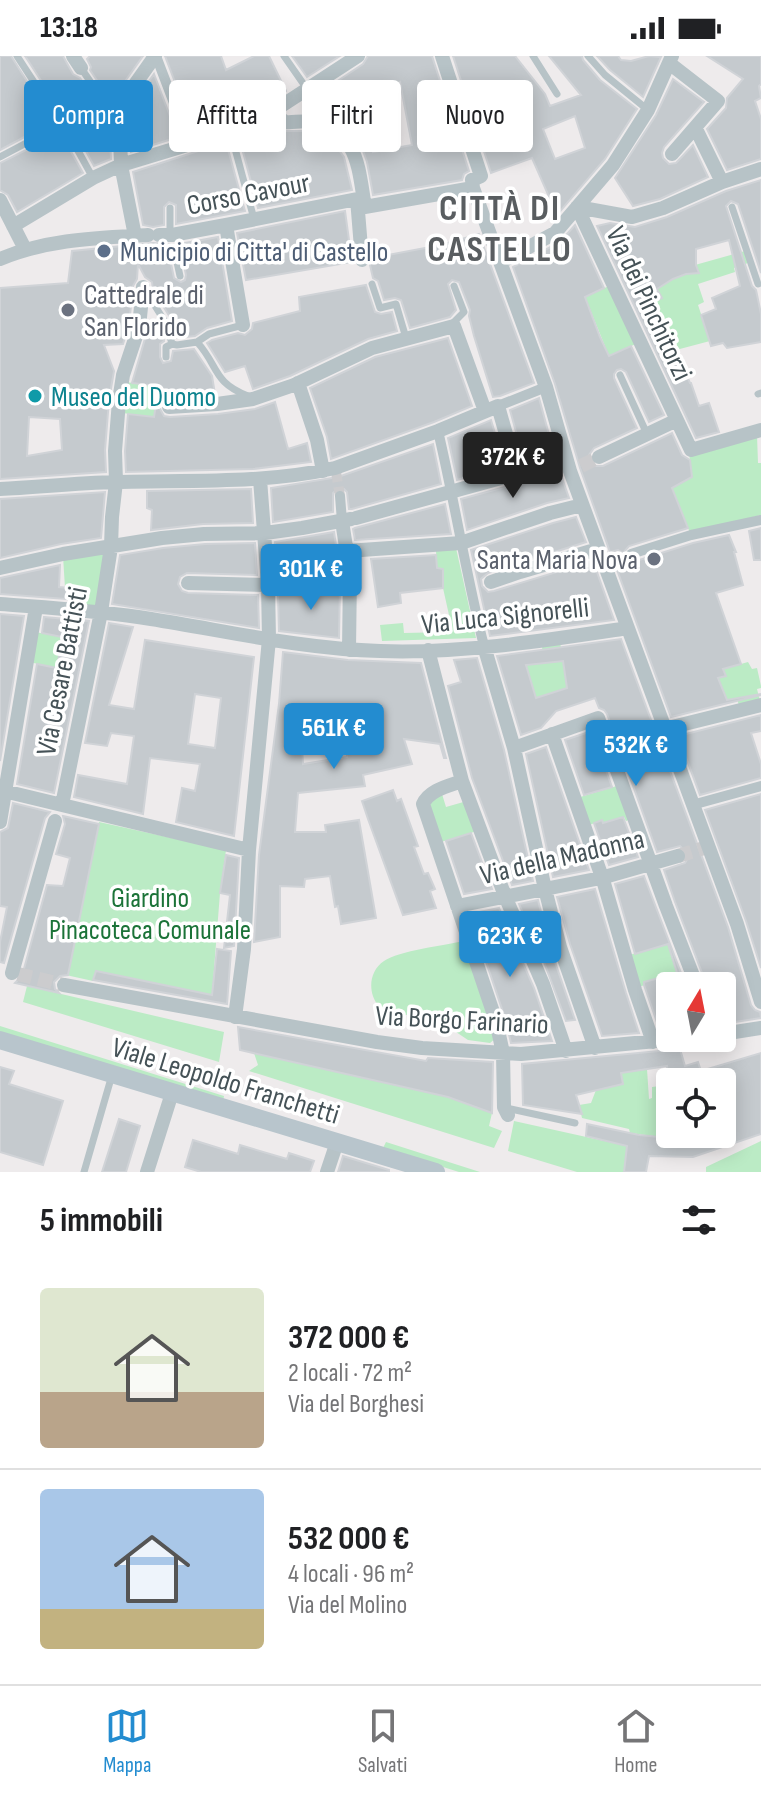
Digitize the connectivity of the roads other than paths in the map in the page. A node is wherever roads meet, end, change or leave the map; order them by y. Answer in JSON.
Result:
{"nodes":[{"id":1,"x":17,"y":56,"type":"edge"},
{"id":2,"x":155,"y":56,"type":"edge"},
{"id":3,"x":284,"y":56,"type":"edge"},
{"id":4,"x":442,"y":56,"type":"edge"},
{"id":5,"x":533,"y":56,"type":"edge"},
{"id":6,"x":588,"y":56,"type":"edge"},
{"id":7,"x":356,"y":57,"type":"edge"},
{"id":8,"x":671,"y":59,"type":"edge"},
{"id":9,"x":77,"y":62,"type":"edge"},
{"id":10,"x":33,"y":80,"type":"edge"},
{"id":11,"x":92,"y":80,"type":"edge"},
{"id":12,"x":137,"y":80,"type":"edge"},
{"id":13,"x":321,"y":80,"type":"edge"},
{"id":14,"x":302,"y":82,"type":"edge"},
{"id":15,"x":169,"y":92,"type":"edge"},
{"id":16,"x":557,"y":94,"type":"dead end"},
{"id":17,"x":648,"y":110,"type":"junction"},
{"id":18,"x":286,"y":122,"type":"edge"},
{"id":19,"x":696,"y":129,"type":"junction"},
{"id":20,"x":24,"y":144,"type":"edge"},
{"id":21,"x":169,"y":151,"type":"edge"},
{"id":22,"x":79,"y":152,"type":"edge"},
{"id":23,"x":120,"y":152,"type":"edge"},
{"id":24,"x":236,"y":152,"type":"edge"},
{"id":25,"x":672,"y":154,"type":"dead end"},
{"id":26,"x":0,"y":157,"type":"edge"},
{"id":27,"x":121,"y":165,"type":"junction"},
{"id":28,"x":761,"y":169,"type":"edge"},
{"id":29,"x":93,"y":178,"type":"junction"},
{"id":30,"x":477,"y":182,"type":"junction"},
{"id":31,"x":723,"y":185,"type":"junction"},
{"id":32,"x":0,"y":200,"type":"edge"},
{"id":33,"x":357,"y":205,"type":"junction"},
{"id":34,"x":577,"y":207,"type":"junction"},
{"id":35,"x":732,"y":207,"type":"dead end"},
{"id":36,"x":170,"y":208,"type":"dead end"},
{"id":37,"x":254,"y":219,"type":"junction"},
{"id":38,"x":226,"y":225,"type":"junction"},
{"id":39,"x":13,"y":226,"type":"junction"},
{"id":40,"x":153,"y":236,"type":"junction"},
{"id":41,"x":25,"y":249,"type":"junction"},
{"id":42,"x":175,"y":253,"type":"dead end"},
{"id":43,"x":0,"y":259,"type":"edge"},
{"id":44,"x":362,"y":260,"type":"dead end"},
{"id":45,"x":501,"y":262,"type":"junction"},
{"id":46,"x":180,"y":276,"type":"dead end"},
{"id":47,"x":372,"y":284,"type":"dead end"},
{"id":48,"x":758,"y":284,"type":"dead end"},
{"id":49,"x":454,"y":286,"type":"dead end"},
{"id":50,"x":143,"y":287,"type":"joint"},
{"id":51,"x":243,"y":325,"type":"joint"},
{"id":52,"x":454,"y":326,"type":"junction"},
{"id":53,"x":407,"y":339,"type":"junction"},
{"id":54,"x":197,"y":342,"type":"junction"},
{"id":55,"x":172,"y":344,"type":"junction"},
{"id":56,"x":166,"y":357,"type":"dead end"},
{"id":57,"x":620,"y":375,"type":"dead end"},
{"id":58,"x":298,"y":383,"type":"junction"},
{"id":59,"x":546,"y":387,"type":"junction"},
{"id":60,"x":254,"y":398,"type":"junction"},
{"id":61,"x":169,"y":407,"type":"dead end"},
{"id":62,"x":491,"y":409,"type":"junction"},
{"id":63,"x":677,"y":420,"type":"junction"},
{"id":64,"x":761,"y":430,"type":"edge"},
{"id":65,"x":438,"y":431,"type":"junction"},
{"id":66,"x":647,"y":434,"type":"junction"},
{"id":67,"x":599,"y":457,"type":"tunnel mouth"},
{"id":68,"x":572,"y":465,"type":"junction"},
{"id":69,"x":331,"y":470,"type":"junction"},
{"id":70,"x":517,"y":473,"type":"junction"},
{"id":71,"x":260,"y":479,"type":"junction"},
{"id":72,"x":116,"y":482,"type":"junction"},
{"id":73,"x":0,"y":489,"type":"edge"},
{"id":74,"x":452,"y":492,"type":"junction"},
{"id":75,"x":340,"y":496,"type":"tunnel mouth"},
{"id":76,"x":582,"y":505,"type":"junction"},
{"id":77,"x":350,"y":519,"type":"junction"},
{"id":78,"x":761,"y":520,"type":"edge"},
{"id":79,"x":265,"y":533,"type":"junction"},
{"id":80,"x":461,"y":543,"type":"junction"},
{"id":81,"x":111,"y":547,"type":"junction"},
{"id":82,"x":347,"y":551,"type":"junction"},
{"id":83,"x":631,"y":554,"type":"dead end"},
{"id":84,"x":606,"y":556,"type":"junction"},
{"id":85,"x":0,"y":568,"type":"edge"},
{"id":86,"x":350,"y":573,"type":"junction"},
{"id":87,"x":491,"y":582,"type":"dead end"},
{"id":88,"x":188,"y":583,"type":"dead end"},
{"id":89,"x":268,"y":585,"type":"junction"},
{"id":90,"x":0,"y":604,"type":"edge"},
{"id":91,"x":36,"y":607,"type":"junction"},
{"id":92,"x":101,"y":612,"type":"junction"},
{"id":93,"x":628,"y":628,"type":"junction"},
{"id":94,"x":269,"y":639,"type":"junction"},
{"id":95,"x":484,"y":646,"type":"junction"},
{"id":96,"x":349,"y":650,"type":"junction"},
{"id":97,"x":428,"y":650,"type":"junction"},
{"id":98,"x":761,"y":705,"type":"edge"},
{"id":99,"x":661,"y":730,"type":"junction"},
{"id":100,"x":648,"y":733,"type":"dead end"},
{"id":101,"x":548,"y":736,"type":"junction"},
{"id":102,"x":608,"y":743,"type":"junction"},
{"id":103,"x":514,"y":748,"type":"junction"},
{"id":104,"x":462,"y":781,"type":"junction"},
{"id":105,"x":761,"y":786,"type":"edge"},
{"id":106,"x":2,"y":791,"type":"edge"},
{"id":107,"x":692,"y":805,"type":"junction"},
{"id":108,"x":59,"y":810,"type":"junction"},
{"id":109,"x":0,"y":822,"type":"edge"},
{"id":110,"x":249,"y":850,"type":"junction"},
{"id":111,"x":678,"y":856,"type":"tunnel mouth"},
{"id":112,"x":651,"y":865,"type":"junction"},
{"id":113,"x":601,"y":878,"type":"junction"},
{"id":114,"x":545,"y":889,"type":"junction"},
{"id":115,"x":505,"y":896,"type":"junction"},
{"id":116,"x":455,"y":909,"type":"junction"},
{"id":117,"x":560,"y":947,"type":"junction"},
{"id":118,"x":531,"y":955,"type":"junction"},
{"id":119,"x":692,"y":972,"type":"edge"},
{"id":120,"x":10,"y":973,"type":"edge"},
{"id":121,"x":64,"y":985,"type":"tunnel mouth"},
{"id":122,"x":761,"y":1002,"type":"edge"},
{"id":123,"x":235,"y":1017,"type":"junction"},
{"id":124,"x":761,"y":1028,"type":"edge"},
{"id":125,"x":736,"y":1032,"type":"edge"},
{"id":126,"x":0,"y":1040,"type":"edge"},
{"id":127,"x":653,"y":1042,"type":"junction"},
{"id":128,"x":656,"y":1042,"type":"edge"},
{"id":129,"x":595,"y":1048,"type":"junction"},
{"id":130,"x":566,"y":1051,"type":"junction"},
{"id":131,"x":503,"y":1053,"type":"junction"},
{"id":132,"x":112,"y":1075,"type":"junction"},
{"id":133,"x":172,"y":1093,"type":"junction"},
{"id":134,"x":506,"y":1111,"type":"joint"},
{"id":135,"x":575,"y":1123,"type":"dead end"},
{"id":136,"x":337,"y":1142,"type":"junction"},
{"id":137,"x":84,"y":1172,"type":"edge"},
{"id":138,"x":147,"y":1172,"type":"edge"},
{"id":139,"x":327,"y":1172,"type":"edge"},
{"id":140,"x":436,"y":1172,"type":"edge"}],
"edges":[{"from":1,"to":10,"type":"lane"},
{"from":2,"to":12,"type":"street"},
{"from":2,"to":15,"type":"street"},
{"from":3,"to":14,"type":"lane"},
{"from":4,"to":30,"type":"street"},
{"from":5,"to":16,"type":"lane"},
{"from":6,"to":17,"type":"lane"},
{"from":7,"to":13,"type":"street"},
{"from":8,"to":17,"type":"street"},
{"from":8,"to":19,"type":"street"},
{"from":9,"to":11,"type":"lane"},
{"from":17,"to":34,"type":"street"},
{"from":18,"to":33,"type":"street"},
{"from":19,"to":25,"type":"street"},
{"from":19,"to":31,"type":"street"},
{"from":20,"to":26,"type":"lane"},
{"from":21,"to":27,"type":"street"},
{"from":22,"to":29,"type":"lane"},
{"from":23,"to":27,"type":"street"},
{"from":24,"to":37,"type":"lane"},
{"from":27,"to":29,"type":"street"},
{"from":27,"to":40,"type":"street"},
{"from":28,"to":31,"type":"street"},
{"from":29,"to":39,"type":"street"},
{"from":30,"to":33,"type":"street","name":"Corso Cavour"},
{"from":30,"to":45,"type":"street"},
{"from":31,"to":34,"type":"street"},
{"from":32,"to":39,"type":"street"},
{"from":33,"to":37,"type":"street","name":"Corso Cavour"},
{"from":33,"to":44,"type":"street"},
{"from":34,"to":45,"type":"street"},
{"from":34,"to":63,"type":"street","name":"Via dei Pinchitorzi"},
{"from":35,"to":48,"type":"lane"},
{"from":36,"to":40,"type":"lane"},
{"from":37,"to":38,"type":"street","name":"Corso Cavour"},
{"from":38,"to":40,"type":"street","name":"Corso Cavour"},
{"from":38,"to":51,"type":"street"},
{"from":39,"to":41,"type":"street"},
{"from":40,"to":41,"type":"street","name":"Corso Cavour"},
{"from":41,"to":43,"type":"street","name":"Corso Cavour"},
{"from":42,"to":46,"type":"lane"},
{"from":45,"to":59,"type":"street"},
{"from":47,"to":53,"type":"lane"},
{"from":49,"to":52,"type":"lane"},
{"from":50,"to":55,"type":"lane"},
{"from":50,"to":72,"type":"street","name":"Via Cesare Battisti"},
{"from":51,"to":54,"type":"lane"},
{"from":52,"to":53,"type":"street"},
{"from":52,"to":62,"type":"street"},
{"from":53,"to":58,"type":"street"},
{"from":54,"to":55,"type":"lane"},
{"from":54,"to":60,"type":"lane"},
{"from":55,"to":56,"type":"lane"},
{"from":57,"to":66,"type":"lane"},
{"from":58,"to":60,"type":"street"},
{"from":58,"to":69,"type":"street"},
{"from":59,"to":62,"type":"street"},
{"from":59,"to":68,"type":"street"},
{"from":60,"to":61,"type":"street"},
{"from":62,"to":65,"type":"street"},
{"from":62,"to":70,"type":"street"},
{"from":63,"to":64,"type":"street","name":"Via dei Pinchitorzi"},
{"from":63,"to":66,"type":"street"},
{"from":65,"to":69,"type":"street"},
{"from":65,"to":74,"type":"street"},
{"from":66,"to":67,"type":"street"},
{"from":68,"to":70,"type":"street"},
{"from":68,"to":76,"type":"street"},
{"from":69,"to":71,"type":"street"},
{"from":70,"to":74,"type":"street"},
{"from":71,"to":72,"type":"street"},
{"from":71,"to":79,"type":"street"},
{"from":72,"to":73,"type":"street"},
{"from":72,"to":81,"type":"street","name":"Via Cesare Battisti"},
{"from":74,"to":77,"type":"street"},
{"from":74,"to":80,"type":"street"},
{"from":75,"to":77,"type":"street"},
{"from":76,"to":80,"type":"street"},
{"from":76,"to":84,"type":"street"},
{"from":77,"to":79,"type":"street"},
{"from":77,"to":82,"type":"street"},
{"from":78,"to":83,"type":"street"},
{"from":79,"to":81,"type":"street"},
{"from":79,"to":89,"type":"street"},
{"from":80,"to":82,"type":"street"},
{"from":80,"to":95,"type":"street"},
{"from":81,"to":85,"type":"street"},
{"from":81,"to":92,"type":"street","name":"Via Cesare Battisti"},
{"from":82,"to":86,"type":"street"},
{"from":84,"to":87,"type":"street"},
{"from":84,"to":93,"type":"street"},
{"from":86,"to":89,"type":"street"},
{"from":86,"to":96,"type":"street"},
{"from":88,"to":89,"type":"street"},
{"from":89,"to":94,"type":"street"},
{"from":90,"to":91,"type":"street","name":"Via Luca Signorelli"},
{"from":91,"to":92,"type":"street","name":"Via Luca Signorelli"},
{"from":91,"to":106,"type":"street"},
{"from":92,"to":94,"type":"street","name":"Via Luca Signorelli"},
{"from":92,"to":108,"type":"street","name":"Via Cesare Battisti"},
{"from":93,"to":95,"type":"street","name":"Via Luca Signorelli"},
{"from":93,"to":99,"type":"street"},
{"from":94,"to":96,"type":"street","name":"Via Luca Signorelli"},
{"from":94,"to":110,"type":"street"},
{"from":95,"to":97,"type":"street","name":"Via Luca Signorelli"},
{"from":95,"to":103,"type":"street"},
{"from":96,"to":97,"type":"street","name":"Via Luca Signorelli"},
{"from":97,"to":104,"type":"street"},
{"from":98,"to":99,"type":"street"},
{"from":99,"to":107,"type":"street"},
{"from":100,"to":102,"type":"lane"},
{"from":101,"to":102,"type":"street"},
{"from":101,"to":103,"type":"street"},
{"from":101,"to":113,"type":"street"},
{"from":102,"to":112,"type":"street"},
{"from":103,"to":114,"type":"street"},
{"from":104,"to":115,"type":"street"},
{"from":104,"to":116,"type":"street"},
{"from":105,"to":107,"type":"street"},
{"from":106,"to":108,"type":"street"},
{"from":106,"to":109,"type":"street"},
{"from":107,"to":122,"type":"street"},
{"from":108,"to":110,"type":"street"},
{"from":108,"to":120,"type":"street","name":"Via Cesare Battisti"},
{"from":110,"to":123,"type":"street"},
{"from":111,"to":112,"type":"street","name":"Via della Madonna"},
{"from":112,"to":113,"type":"street","name":"Via della Madonna"},
{"from":112,"to":119,"type":"street"},
{"from":113,"to":114,"type":"street","name":"Via della Madonna"},
{"from":113,"to":127,"type":"street"},
{"from":114,"to":115,"type":"street","name":"Via della Madonna"},
{"from":114,"to":117,"type":"street"},
{"from":115,"to":116,"type":"street","name":"Via della Madonna"},
{"from":115,"to":118,"type":"street"},
{"from":116,"to":131,"type":"street"},
{"from":117,"to":118,"type":"street"},
{"from":117,"to":129,"type":"street"},
{"from":118,"to":130,"type":"street"},
{"from":121,"to":123,"type":"street","name":"Via Borgo Farinario"},
{"from":123,"to":131,"type":"street","name":"Via Borgo Farinario"},
{"from":124,"to":125,"type":"street"},
{"from":126,"to":132,"type":"main road","name":"Viale Leopoldo Franchetti"},
{"from":127,"to":128,"type":"street","name":"Via Borgo Farinario"},
{"from":127,"to":129,"type":"street","name":"Via Borgo Farinario"},
{"from":129,"to":130,"type":"street","name":"Via Borgo Farinario"},
{"from":130,"to":131,"type":"street","name":"Via Borgo Farinario"},
{"from":131,"to":134,"type":"street"},
{"from":132,"to":133,"type":"main road","name":"Viale Leopoldo Franchetti"},
{"from":132,"to":137,"type":"lane"},
{"from":133,"to":136,"type":"main road","name":"Viale Leopoldo Franchetti"},
{"from":133,"to":138,"type":"street"},
{"from":134,"to":135,"type":"lane"},
{"from":136,"to":139,"type":"street"},
{"from":136,"to":140,"type":"main road","name":"Viale Leopoldo Franchetti"}]}
